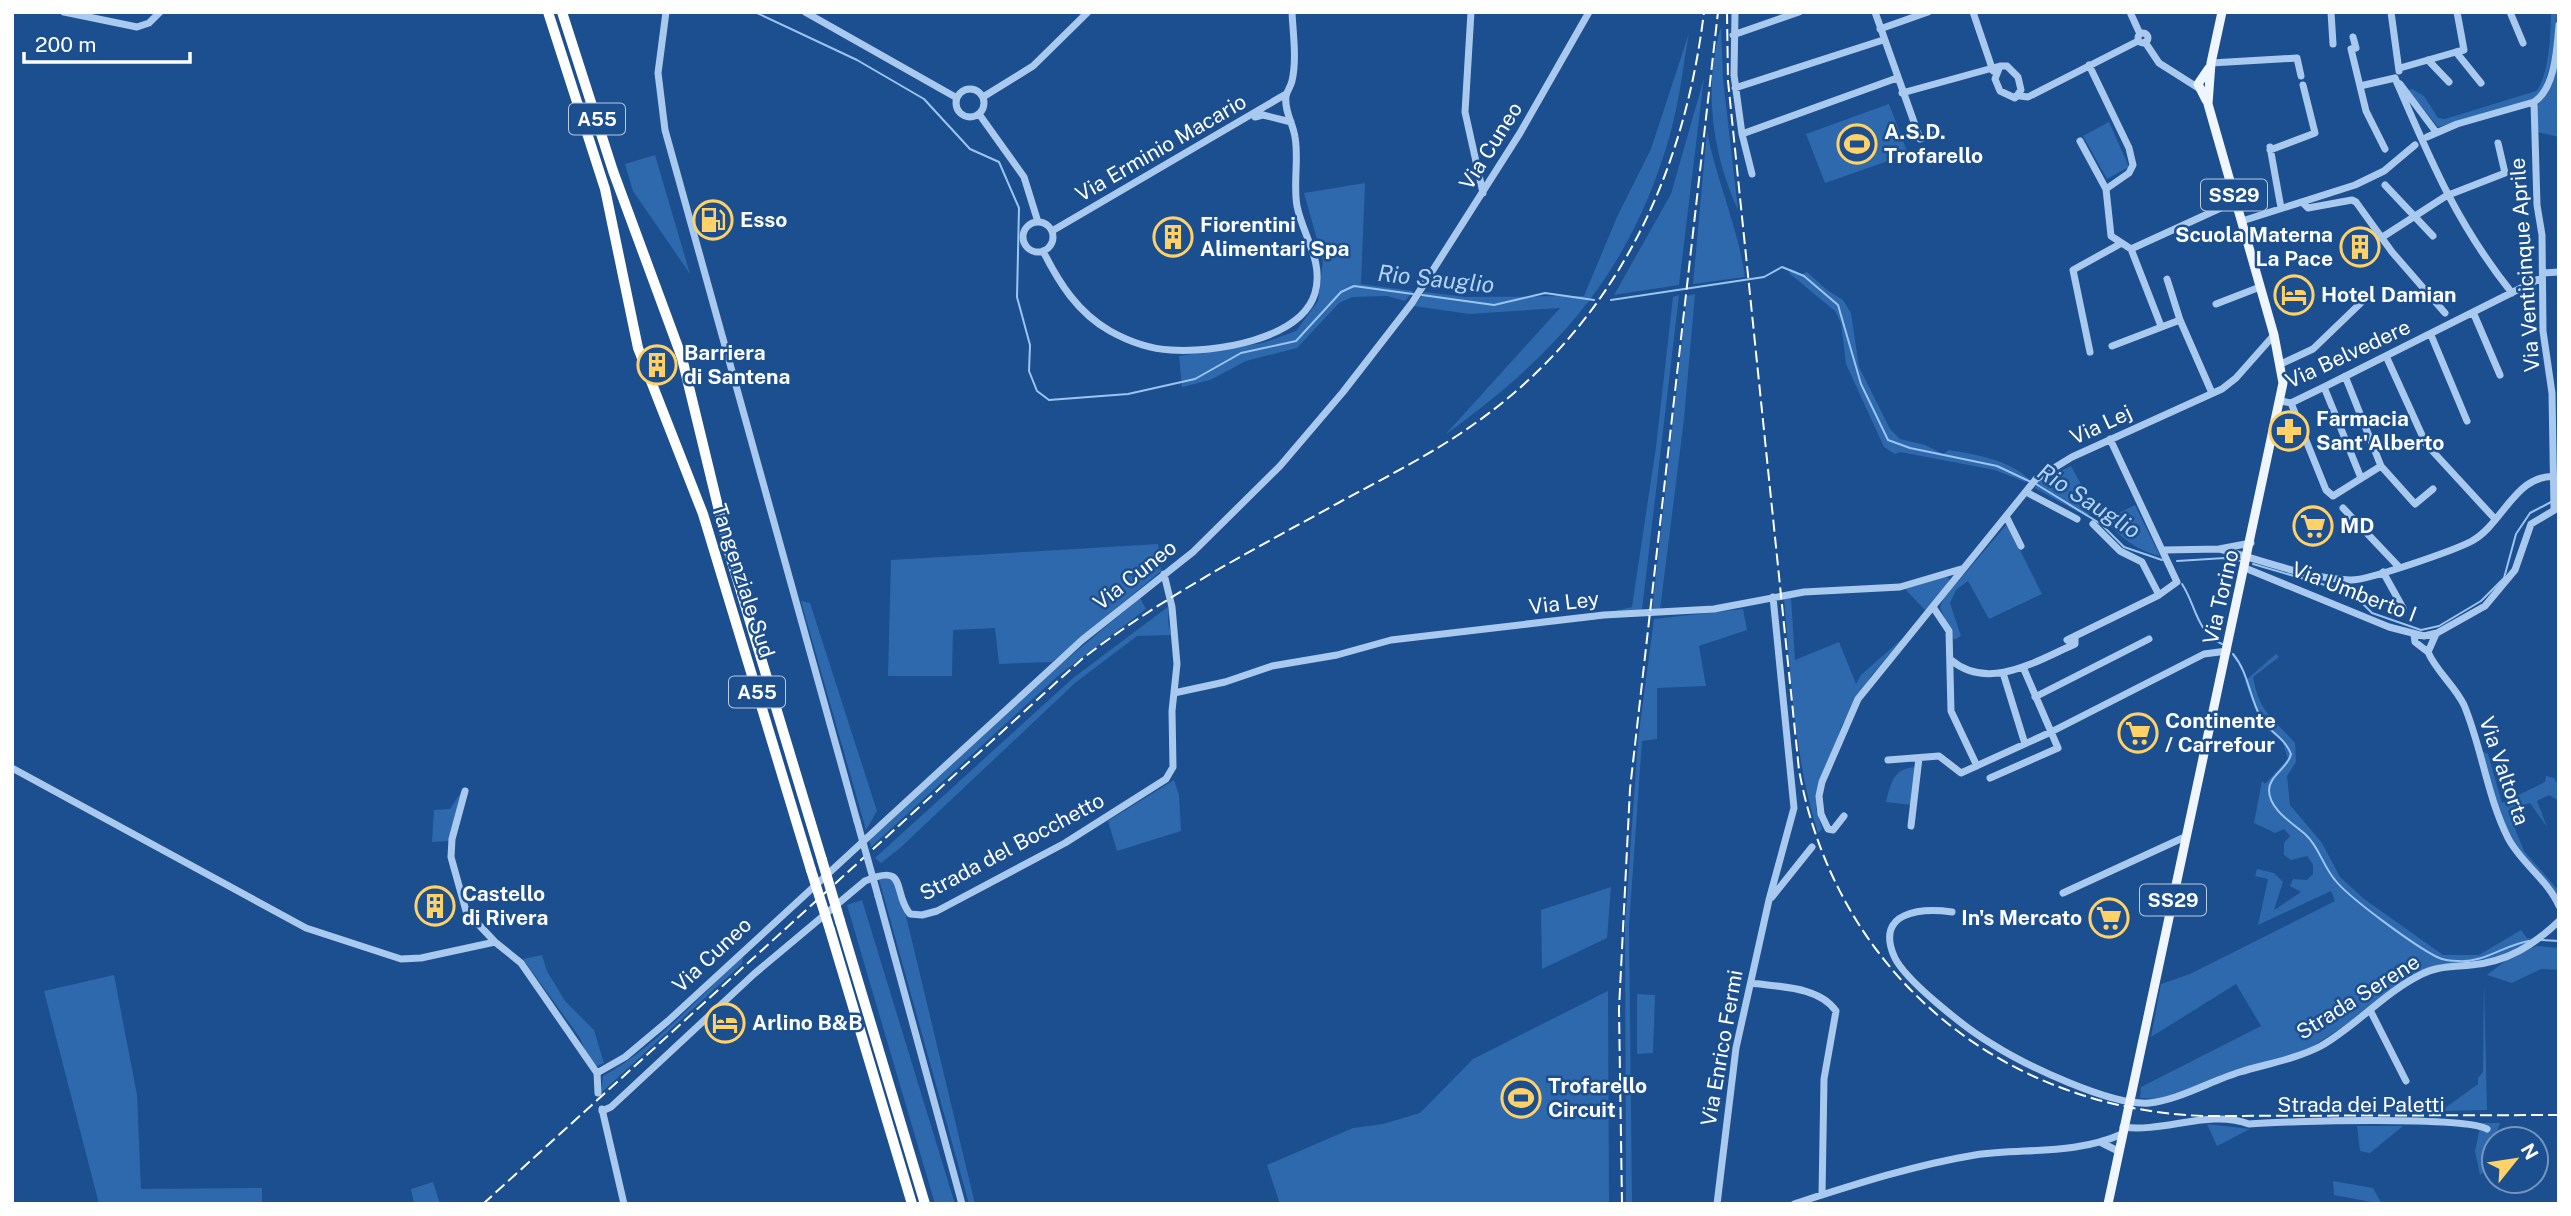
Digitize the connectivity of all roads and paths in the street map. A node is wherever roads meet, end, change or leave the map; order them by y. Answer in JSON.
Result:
{"nodes":[{"id":1,"x":64,"y":12,"type":"edge"},
{"id":2,"x":160,"y":12,"type":"edge"},
{"id":3,"x":548,"y":12,"type":"edge"},
{"id":4,"x":562,"y":12,"type":"edge"},
{"id":5,"x":666,"y":12,"type":"edge"},
{"id":6,"x":805,"y":12,"type":"edge"},
{"id":7,"x":1088,"y":12,"type":"edge"},
{"id":8,"x":1292,"y":12,"type":"edge"},
{"id":9,"x":1471,"y":12,"type":"edge"},
{"id":10,"x":1588,"y":12,"type":"edge"},
{"id":11,"x":1735,"y":12,"type":"edge"},
{"id":12,"x":1799,"y":12,"type":"edge"},
{"id":13,"x":1875,"y":12,"type":"edge"},
{"id":14,"x":1928,"y":12,"type":"edge"},
{"id":15,"x":1973,"y":12,"type":"edge"},
{"id":16,"x":2130,"y":12,"type":"edge"},
{"id":17,"x":2222,"y":12,"type":"edge"},
{"id":18,"x":2331,"y":12,"type":"edge"},
{"id":19,"x":2391,"y":12,"type":"edge"},
{"id":20,"x":2457,"y":12,"type":"edge"},
{"id":21,"x":2510,"y":12,"type":"edge"},
{"id":22,"x":2559,"y":25,"type":"edge"},
{"id":23,"x":1880,"y":29,"type":"junction"},
{"id":24,"x":1733,"y":35,"type":"junction"},
{"id":25,"x":2353,"y":37,"type":"dead end"},
{"id":26,"x":2141,"y":39,"type":"junction"},
{"id":27,"x":1883,"y":40,"type":"junction"},
{"id":28,"x":2523,"y":43,"type":"dead end"},
{"id":29,"x":2333,"y":44,"type":"dead end"},
{"id":30,"x":2456,"y":52,"type":"junction"},
{"id":31,"x":2428,"y":60,"type":"junction"},
{"id":32,"x":2211,"y":63,"type":"junction"},
{"id":33,"x":2089,"y":65,"type":"junction"},
{"id":34,"x":2000,"y":66,"type":"junction"},
{"id":35,"x":1991,"y":67,"type":"junction"},
{"id":36,"x":2400,"y":68,"type":"junction"},
{"id":37,"x":2301,"y":76,"type":"dead end"},
{"id":38,"x":1897,"y":78,"type":"junction"},
{"id":39,"x":2395,"y":78,"type":"junction"},
{"id":40,"x":1995,"y":79,"type":"junction"},
{"id":41,"x":2449,"y":82,"type":"dead end"},
{"id":42,"x":2481,"y":83,"type":"dead end"},
{"id":43,"x":2303,"y":85,"type":"dead end"},
{"id":44,"x":2204,"y":86,"type":"junction"},
{"id":45,"x":2360,"y":86,"type":"junction"},
{"id":46,"x":1735,"y":88,"type":"junction"},
{"id":47,"x":1902,"y":93,"type":"junction"},
{"id":48,"x":1286,"y":94,"type":"junction"},
{"id":49,"x":2020,"y":96,"type":"junction"},
{"id":50,"x":983,"y":97,"type":"junction"},
{"id":51,"x":957,"y":98,"type":"junction"},
{"id":52,"x":2534,"y":102,"type":"junction"},
{"id":53,"x":979,"y":114,"type":"junction"},
{"id":54,"x":1248,"y":119,"type":"junction"},
{"id":55,"x":1290,"y":122,"type":"junction"},
{"id":56,"x":2436,"y":132,"type":"junction"},
{"id":57,"x":1742,"y":134,"type":"junction"},
{"id":58,"x":1936,"y":134,"type":"dead end"},
{"id":59,"x":2427,"y":136,"type":"dead end"},
{"id":60,"x":2080,"y":141,"type":"dead end"},
{"id":61,"x":2498,"y":143,"type":"dead end"},
{"id":62,"x":2415,"y":145,"type":"dead end"},
{"id":63,"x":2385,"y":149,"type":"dead end"},
{"id":64,"x":1752,"y":174,"type":"dead end"},
{"id":65,"x":2385,"y":186,"type":"dead end"},
{"id":66,"x":2106,"y":190,"type":"junction"},
{"id":67,"x":1483,"y":194,"type":"junction"},
{"id":68,"x":2446,"y":196,"type":"junction"},
{"id":69,"x":2236,"y":201,"type":"junction"},
{"id":70,"x":2302,"y":202,"type":"junction"},
{"id":71,"x":2281,"y":208,"type":"junction"},
{"id":72,"x":2413,"y":216,"type":"junction"},
{"id":73,"x":2242,"y":221,"type":"junction"},
{"id":74,"x":1038,"y":222,"type":"junction"},
{"id":75,"x":1052,"y":231,"type":"junction"},
{"id":76,"x":2433,"y":236,"type":"dead end"},
{"id":77,"x":2381,"y":237,"type":"junction"},
{"id":78,"x":2120,"y":244,"type":"junction"},
{"id":79,"x":2131,"y":249,"type":"junction"},
{"id":80,"x":1043,"y":251,"type":"junction"},
{"id":81,"x":2559,"y":272,"type":"edge"},
{"id":82,"x":2542,"y":276,"type":"junction"},
{"id":83,"x":2167,"y":279,"type":"dead end"},
{"id":84,"x":2260,"y":287,"type":"junction"},
{"id":85,"x":2512,"y":293,"type":"junction"},
{"id":86,"x":2367,"y":297,"type":"dead end"},
{"id":87,"x":2216,"y":304,"type":"dead end"},
{"id":88,"x":2473,"y":312,"type":"junction"},
{"id":89,"x":2445,"y":313,"type":"dead end"},
{"id":90,"x":2180,"y":320,"type":"junction"},
{"id":91,"x":2161,"y":326,"type":"junction"},
{"id":92,"x":2274,"y":335,"type":"junction"},
{"id":93,"x":2431,"y":335,"type":"junction"},
{"id":94,"x":2112,"y":346,"type":"dead end"},
{"id":95,"x":2090,"y":352,"type":"dead end"},
{"id":96,"x":2386,"y":356,"type":"junction"},
{"id":97,"x":2281,"y":365,"type":"junction"},
{"id":98,"x":2500,"y":375,"type":"dead end"},
{"id":99,"x":2345,"y":376,"type":"junction"},
{"id":100,"x":2324,"y":387,"type":"junction"},
{"id":101,"x":2212,"y":393,"type":"junction"},
{"id":102,"x":2286,"y":402,"type":"junction"},
{"id":103,"x":2467,"y":421,"type":"dead end"},
{"id":104,"x":2110,"y":439,"type":"junction"},
{"id":105,"x":2381,"y":466,"type":"junction"},
{"id":106,"x":2555,"y":476,"type":"edge"},
{"id":107,"x":2361,"y":478,"type":"junction"},
{"id":108,"x":2032,"y":486,"type":"junction"},
{"id":109,"x":2433,"y":489,"type":"dead end"},
{"id":110,"x":2554,"y":505,"type":"edge"},
{"id":111,"x":2343,"y":509,"type":"dead end"},
{"id":112,"x":2006,"y":516,"type":"junction"},
{"id":113,"x":2077,"y":519,"type":"dead end"},
{"id":114,"x":2495,"y":519,"type":"junction"},
{"id":115,"x":2092,"y":524,"type":"dead end"},
{"id":116,"x":2251,"y":543,"type":"junction"},
{"id":117,"x":2021,"y":547,"type":"dead end"},
{"id":118,"x":2219,"y":548,"type":"junction"},
{"id":119,"x":2164,"y":550,"type":"junction"},
{"id":120,"x":2248,"y":556,"type":"junction"},
{"id":121,"x":2399,"y":567,"type":"junction"},
{"id":122,"x":2245,"y":568,"type":"junction"},
{"id":123,"x":1961,"y":569,"type":"junction"},
{"id":124,"x":2383,"y":572,"type":"junction"},
{"id":125,"x":1164,"y":574,"type":"junction"},
{"id":126,"x":2159,"y":595,"type":"junction"},
{"id":127,"x":1773,"y":597,"type":"junction"},
{"id":128,"x":1933,"y":607,"type":"junction"},
{"id":129,"x":2403,"y":608,"type":"dead end"},
{"id":130,"x":2437,"y":633,"type":"junction"},
{"id":131,"x":2414,"y":635,"type":"junction"},
{"id":132,"x":2149,"y":639,"type":"dead end"},
{"id":133,"x":2227,"y":651,"type":"junction"},
{"id":134,"x":2428,"y":652,"type":"junction"},
{"id":135,"x":1951,"y":660,"type":"junction"},
{"id":136,"x":2023,"y":667,"type":"junction"},
{"id":137,"x":2003,"y":673,"type":"junction"},
{"id":138,"x":1174,"y":693,"type":"junction"},
{"id":139,"x":2035,"y":697,"type":"junction"},
{"id":140,"x":2051,"y":732,"type":"junction"},
{"id":141,"x":2025,"y":744,"type":"junction"},
{"id":142,"x":1919,"y":758,"type":"junction"},
{"id":143,"x":1888,"y":760,"type":"dead end"},
{"id":144,"x":1977,"y":766,"type":"junction"},
{"id":145,"x":12,"y":768,"type":"edge"},
{"id":146,"x":1990,"y":778,"type":"dead end"},
{"id":147,"x":465,"y":791,"type":"dead end"},
{"id":148,"x":1844,"y":816,"type":"dead end"},
{"id":149,"x":1911,"y":826,"type":"dead end"},
{"id":150,"x":2187,"y":836,"type":"junction"},
{"id":151,"x":1812,"y":847,"type":"dead end"},
{"id":152,"x":2063,"y":893,"type":"dead end"},
{"id":153,"x":1769,"y":900,"type":"junction"},
{"id":154,"x":2559,"y":906,"type":"edge"},
{"id":155,"x":1952,"y":912,"type":"dead end"},
{"id":156,"x":2559,"y":921,"type":"edge"},
{"id":157,"x":495,"y":942,"type":"junction"},
{"id":158,"x":1751,"y":983,"type":"junction"},
{"id":159,"x":2370,"y":1010,"type":"junction"},
{"id":160,"x":597,"y":1073,"type":"junction"},
{"id":161,"x":2406,"y":1081,"type":"dead end"},
{"id":162,"x":598,"y":1093,"type":"dead end"},
{"id":163,"x":2129,"y":1101,"type":"junction"},
{"id":164,"x":2480,"y":1126,"type":"edge"},
{"id":165,"x":2122,"y":1130,"type":"junction"},
{"id":166,"x":2102,"y":1143,"type":"junction"},
{"id":167,"x":2118,"y":1151,"type":"junction"},
{"id":168,"x":1822,"y":1195,"type":"junction"},
{"id":169,"x":624,"y":1204,"type":"edge"},
{"id":170,"x":912,"y":1204,"type":"edge"},
{"id":171,"x":925,"y":1204,"type":"edge"},
{"id":172,"x":962,"y":1204,"type":"edge"},
{"id":173,"x":1717,"y":1204,"type":"edge"},
{"id":174,"x":1794,"y":1204,"type":"edge"},
{"id":175,"x":2108,"y":1204,"type":"edge"}],
"edges":[{"from":1,"to":2,"type":"street"},
{"from":3,"to":170,"type":"highway","name":"Tangenziale Sud","number":"A55","bridge":true},
{"from":4,"to":171,"type":"highway","name":"Tangenziale Sud","number":"A55","bridge":true},
{"from":5,"to":172,"type":"street","bridge":true},
{"from":6,"to":51,"type":"street"},
{"from":7,"to":50,"type":"street"},
{"from":8,"to":48,"type":"street"},
{"from":9,"to":67,"type":"street"},
{"from":10,"to":67,"type":"street","name":"Via Cuneo"},
{"from":11,"to":24,"type":"street"},
{"from":12,"to":24,"type":"street"},
{"from":13,"to":23,"type":"street"},
{"from":14,"to":23,"type":"street"},
{"from":15,"to":35,"type":"street"},
{"from":16,"to":26,"type":"street"},
{"from":17,"to":32,"type":"main road","name":"Via Torino"},
{"from":18,"to":29,"type":"street"},
{"from":19,"to":36,"type":"street"},
{"from":20,"to":30,"type":"street"},
{"from":21,"to":28,"type":"street"},
{"from":22,"to":52,"type":"street"},
{"from":23,"to":27,"type":"street"},
{"from":24,"to":46,"type":"street"},
{"from":25,"to":45,"type":"street"},
{"from":26,"to":33,"type":"street"},
{"from":26,"to":44,"type":"street"},
{"from":27,"to":38,"type":"street"},
{"from":27,"to":46,"type":"street"},
{"from":30,"to":31,"type":"street"},
{"from":30,"to":42,"type":"street"},
{"from":31,"to":36,"type":"street"},
{"from":31,"to":41,"type":"street"},
{"from":32,"to":37,"type":"street"},
{"from":32,"to":44,"type":"main road","name":"Via Torino"},
{"from":33,"to":49,"type":"street"},
{"from":33,"to":66,"type":"street"},
{"from":34,"to":35,"type":"street"},
{"from":34,"to":40,"type":"street"},
{"from":34,"to":49,"type":"street"},
{"from":35,"to":40,"type":"street"},
{"from":35,"to":47,"type":"street"},
{"from":36,"to":39,"type":"street"},
{"from":38,"to":47,"type":"street"},
{"from":38,"to":57,"type":"street"},
{"from":39,"to":45,"type":"street"},
{"from":39,"to":56,"type":"street"},
{"from":39,"to":68,"type":"street"},
{"from":40,"to":49,"type":"street"},
{"from":43,"to":71,"type":"street"},
{"from":44,"to":69,"type":"main road","name":"Via Torino","number":"SS29"},
{"from":45,"to":63,"type":"street"},
{"from":46,"to":57,"type":"street"},
{"from":47,"to":58,"type":"street"},
{"from":48,"to":54,"type":"street","name":"Via Erminio Macario"},
{"from":48,"to":55,"type":"street"},
{"from":50,"to":51,"type":"street"},
{"from":50,"to":53,"type":"street"},
{"from":51,"to":53,"type":"street"},
{"from":52,"to":56,"type":"street"},
{"from":52,"to":82,"type":"street","name":"Via Venticinque Aprile"},
{"from":53,"to":74,"type":"street"},
{"from":54,"to":55,"type":"street"},
{"from":54,"to":75,"type":"street","name":"Via Erminio Macario"},
{"from":55,"to":80,"type":"street"},
{"from":56,"to":59,"type":"street"},
{"from":57,"to":64,"type":"street"},
{"from":60,"to":66,"type":"street"},
{"from":61,"to":68,"type":"street"},
{"from":62,"to":70,"type":"street"},
{"from":65,"to":72,"type":"street"},
{"from":66,"to":78,"type":"street"},
{"from":67,"to":125,"type":"street","name":"Via Cuneo"},
{"from":68,"to":72,"type":"street"},
{"from":68,"to":85,"type":"street"},
{"from":69,"to":73,"type":"main road","name":"Via Torino","number":"SS29"},
{"from":69,"to":79,"type":"street"},
{"from":70,"to":71,"type":"street"},
{"from":70,"to":77,"type":"street"},
{"from":71,"to":73,"type":"street"},
{"from":72,"to":76,"type":"street"},
{"from":72,"to":77,"type":"street"},
{"from":73,"to":84,"type":"main road","name":"Via Torino","number":"SS29"},
{"from":74,"to":75,"type":"street"},
{"from":74,"to":80,"type":"street"},
{"from":75,"to":80,"type":"street"},
{"from":77,"to":89,"type":"street"},
{"from":78,"to":79,"type":"street"},
{"from":78,"to":95,"type":"street"},
{"from":79,"to":91,"type":"street"},
{"from":81,"to":82,"type":"street","name":"Via Belvedere"},
{"from":82,"to":85,"type":"street","name":"Via Belvedere"},
{"from":82,"to":106,"type":"street","name":"Via Venticinque Aprile"},
{"from":83,"to":90,"type":"street"},
{"from":84,"to":87,"type":"street"},
{"from":84,"to":92,"type":"main road","name":"Via Torino","number":"SS29"},
{"from":85,"to":88,"type":"street","name":"Via Belvedere"},
{"from":86,"to":97,"type":"street"},
{"from":88,"to":93,"type":"street","name":"Via Belvedere"},
{"from":88,"to":98,"type":"street"},
{"from":90,"to":91,"type":"street"},
{"from":90,"to":101,"type":"street"},
{"from":91,"to":94,"type":"street"},
{"from":92,"to":97,"type":"main road","name":"Via Torino","number":"SS29"},
{"from":92,"to":101,"type":"street","name":"Via Lej"},
{"from":93,"to":96,"type":"street","name":"Via Belvedere"},
{"from":93,"to":103,"type":"street"},
{"from":96,"to":99,"type":"street","name":"Via Belvedere"},
{"from":96,"to":114,"type":"street"},
{"from":97,"to":102,"type":"main road","name":"Via Torino","number":"SS29"},
{"from":99,"to":100,"type":"street","name":"Via Belvedere"},
{"from":99,"to":105,"type":"street"},
{"from":100,"to":102,"type":"street","name":"Via Belvedere"},
{"from":100,"to":107,"type":"street"},
{"from":101,"to":104,"type":"street","name":"Via Lej"},
{"from":102,"to":107,"type":"street"},
{"from":102,"to":116,"type":"main road","name":"Via Torino","number":"SS29"},
{"from":104,"to":108,"type":"street","name":"Via Lej"},
{"from":104,"to":119,"type":"street"},
{"from":105,"to":107,"type":"street"},
{"from":105,"to":109,"type":"street"},
{"from":106,"to":110,"type":"street","name":"Via Venticinque Aprile"},
{"from":106,"to":114,"type":"street"},
{"from":108,"to":112,"type":"street","name":"Via Lej"},
{"from":108,"to":113,"type":"street"},
{"from":110,"to":130,"type":"street","name":"Via Umberto I"},
{"from":111,"to":121,"type":"street"},
{"from":112,"to":117,"type":"street"},
{"from":112,"to":123,"type":"street","name":"Via Lej"},
{"from":114,"to":121,"type":"street"},
{"from":115,"to":126,"type":"street"},
{"from":116,"to":118,"type":"street"},
{"from":116,"to":120,"type":"main road","name":"Via Torino","number":"SS29"},
{"from":118,"to":119,"type":"street"},
{"from":118,"to":120,"type":"street"},
{"from":119,"to":126,"type":"street"},
{"from":120,"to":122,"type":"main road","name":"Via Torino","number":"SS29"},
{"from":120,"to":124,"type":"street"},
{"from":121,"to":124,"type":"street"},
{"from":122,"to":131,"type":"street","name":"Via Umberto I"},
{"from":122,"to":133,"type":"main road","name":"Via Torino","number":"SS29"},
{"from":123,"to":127,"type":"street","name":"Via Ley"},
{"from":123,"to":128,"type":"street","name":"Via Lej"},
{"from":124,"to":129,"type":"street"},
{"from":125,"to":138,"type":"street","name":"Strada del Bocchetto"},
{"from":125,"to":160,"type":"street","name":"Via Cuneo"},
{"from":126,"to":136,"type":"street"},
{"from":127,"to":138,"type":"street","name":"Via Ley"},
{"from":127,"to":153,"type":"street"},
{"from":128,"to":135,"type":"street"},
{"from":128,"to":148,"type":"street","name":"Via Lej"},
{"from":130,"to":131,"type":"street","name":"Via Umberto I"},
{"from":130,"to":134,"type":"street"},
{"from":131,"to":134,"type":"street","name":"Via Valtorta"},
{"from":132,"to":139,"type":"street"},
{"from":133,"to":140,"type":"street"},
{"from":133,"to":150,"type":"main road","name":"Via Torino","number":"SS29"},
{"from":134,"to":154,"type":"street","name":"Via Valtorta"},
{"from":135,"to":137,"type":"street"},
{"from":135,"to":144,"type":"street"},
{"from":136,"to":137,"type":"street"},
{"from":136,"to":139,"type":"street"},
{"from":137,"to":141,"type":"street"},
{"from":138,"to":169,"type":"street","name":"Strada del Bocchetto"},
{"from":139,"to":140,"type":"street"},
{"from":140,"to":141,"type":"street"},
{"from":140,"to":146,"type":"street"},
{"from":141,"to":144,"type":"street"},
{"from":142,"to":143,"type":"street"},
{"from":142,"to":144,"type":"street"},
{"from":142,"to":149,"type":"street"},
{"from":145,"to":157,"type":"street"},
{"from":147,"to":157,"type":"street"},
{"from":150,"to":152,"type":"street"},
{"from":150,"to":163,"type":"main road","name":"Via Torino","number":"SS29"},
{"from":151,"to":153,"type":"street"},
{"from":153,"to":158,"type":"street","name":"Via Enrico Fermi"},
{"from":155,"to":163,"type":"street"},
{"from":156,"to":159,"type":"street","name":"Strada Serene"},
{"from":157,"to":160,"type":"street"},
{"from":158,"to":168,"type":"street"},
{"from":158,"to":173,"type":"street","name":"Via Enrico Fermi"},
{"from":159,"to":161,"type":"street"},
{"from":159,"to":163,"type":"street","name":"Strada Serene"},
{"from":160,"to":162,"type":"street"},
{"from":163,"to":165,"type":"main road","name":"Via Torino","number":"SS29"},
{"from":164,"to":165,"type":"street","name":"Strada dei Paletti"},
{"from":165,"to":166,"type":"street"},
{"from":165,"to":167,"type":"main road","name":"Via Torino","number":"SS29"},
{"from":166,"to":167,"type":"street"},
{"from":166,"to":168,"type":"street"},
{"from":167,"to":175,"type":"main road","name":"Via Torino","number":"SS29"},
{"from":168,"to":174,"type":"street"}]}
